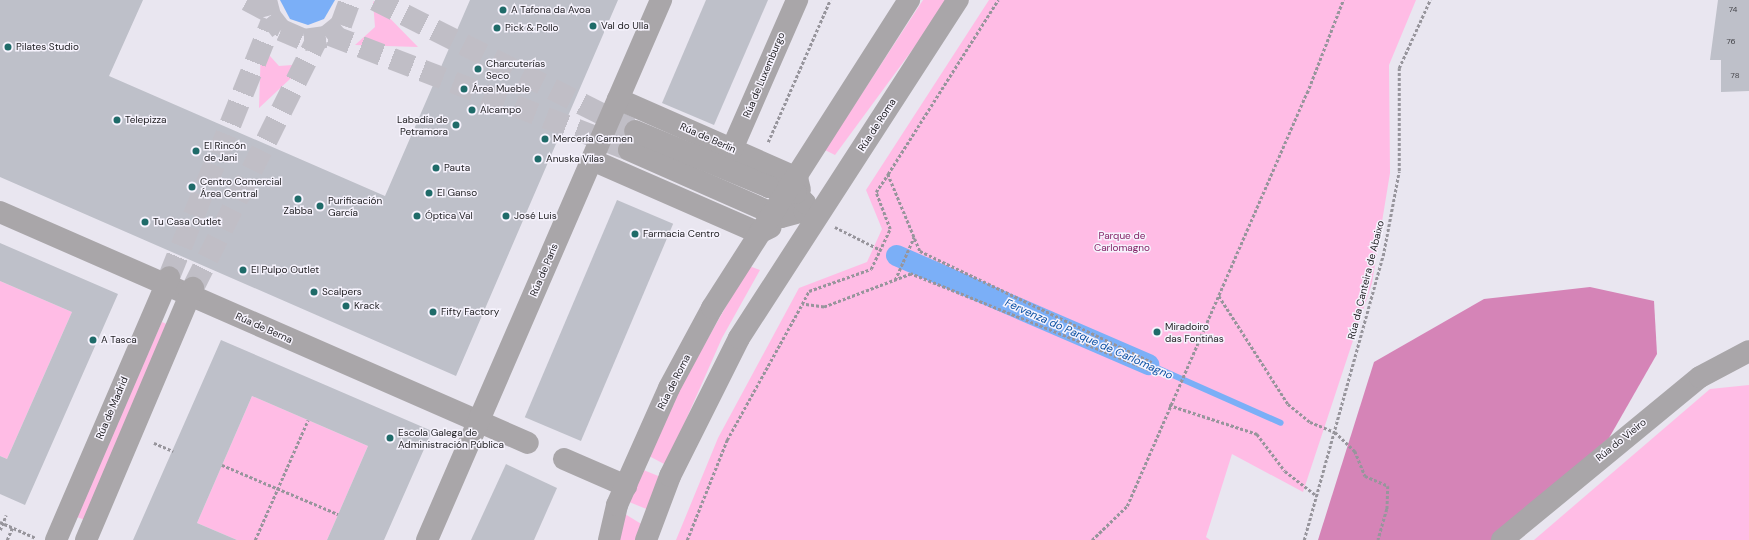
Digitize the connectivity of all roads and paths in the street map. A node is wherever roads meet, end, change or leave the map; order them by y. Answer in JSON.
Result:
{"nodes":[{"id":1,"x":661,"y":0,"type":"edge"},
{"id":2,"x":796,"y":0,"type":"edge"},
{"id":3,"x":830,"y":0,"type":"edge"},
{"id":4,"x":910,"y":0,"type":"edge"},
{"id":5,"x":958,"y":0,"type":"edge"},
{"id":6,"x":998,"y":0,"type":"edge"},
{"id":7,"x":1343,"y":0,"type":"edge"},
{"id":8,"x":1430,"y":0,"type":"edge"},
{"id":9,"x":910,"y":74,"type":"junction"},
{"id":10,"x":618,"y":99,"type":"junction"},
{"id":11,"x":732,"y":149,"type":"junction"},
{"id":12,"x":765,"y":150,"type":"dead end"},
{"id":13,"x":592,"y":160,"type":"junction"},
{"id":14,"x":888,"y":174,"type":"junction"},
{"id":15,"x":792,"y":201,"type":"junction"},
{"id":16,"x":0,"y":212,"type":"edge"},
{"id":17,"x":834,"y":227,"type":"dead end"},
{"id":18,"x":759,"y":233,"type":"junction"},
{"id":19,"x":914,"y":237,"type":"junction"},
{"id":20,"x":881,"y":250,"type":"junction"},
{"id":21,"x":167,"y":281,"type":"junction"},
{"id":22,"x":895,"y":281,"type":"junction"},
{"id":23,"x":191,"y":292,"type":"junction"},
{"id":24,"x":1219,"y":296,"type":"junction"},
{"id":25,"x":802,"y":304,"type":"junction"},
{"id":26,"x":1749,"y":351,"type":"edge"},
{"id":27,"x":729,"y":359,"type":"junction"},
{"id":28,"x":1152,"y":362,"type":"dead end"},
{"id":29,"x":1149,"y":370,"type":"dead end"},
{"id":30,"x":1169,"y":405,"type":"junction"},
{"id":31,"x":308,"y":420,"type":"dead end"},
{"id":32,"x":478,"y":422,"type":"junction"},
{"id":33,"x":1335,"y":432,"type":"junction"},
{"id":34,"x":154,"y":443,"type":"dead end"},
{"id":35,"x":528,"y":443,"type":"dead end"},
{"id":36,"x":173,"y":450,"type":"dead end"},
{"id":37,"x":564,"y":459,"type":"dead end"},
{"id":38,"x":222,"y":466,"type":"dead end"},
{"id":39,"x":626,"y":486,"type":"junction"},
{"id":40,"x":278,"y":489,"type":"junction"},
{"id":41,"x":1317,"y":496,"type":"junction"},
{"id":42,"x":338,"y":514,"type":"dead end"},
{"id":43,"x":6,"y":515,"type":"dead end"},
{"id":44,"x":1,"y":523,"type":"edge"},
{"id":45,"x":12,"y":528,"type":"junction"},
{"id":46,"x":0,"y":530,"type":"edge"},
{"id":47,"x":7,"y":540,"type":"edge"},
{"id":48,"x":40,"y":540,"type":"edge"},
{"id":49,"x":56,"y":540,"type":"edge"},
{"id":50,"x":86,"y":540,"type":"edge"},
{"id":51,"x":255,"y":540,"type":"edge"},
{"id":52,"x":427,"y":540,"type":"edge"},
{"id":53,"x":609,"y":540,"type":"edge"},
{"id":54,"x":646,"y":540,"type":"edge"},
{"id":55,"x":687,"y":540,"type":"edge"},
{"id":56,"x":1092,"y":540,"type":"edge"},
{"id":57,"x":1304,"y":540,"type":"edge"},
{"id":58,"x":1378,"y":540,"type":"edge"},
{"id":59,"x":1502,"y":540,"type":"edge"}],
"edges":[{"from":1,"to":10,"type":"street","name":"Rúa de París"},
{"from":2,"to":11,"type":"street","name":"Rúa de Luxemburgo"},
{"from":3,"to":12,"type":"path"},
{"from":4,"to":15,"type":"street","name":"Rúa de Roma"},
{"from":5,"to":9,"type":"street","name":"Rúa de Roma"},
{"from":6,"to":14,"type":"path"},
{"from":7,"to":24,"type":"path"},
{"from":8,"to":33,"type":"path","name":"Rúa da Canteira de Abaixo"},
{"from":9,"to":15,"type":"street","name":"Rúa de Roma"},
{"from":9,"to":27,"type":"street","name":"Rúa de Roma"},
{"from":10,"to":11,"type":"street","name":"Rúa de Berlín"},
{"from":10,"to":13,"type":"street","name":"Rúa de París"},
{"from":11,"to":15,"type":"street","name":"Rúa de Berlín"},
{"from":13,"to":18,"type":"street"},
{"from":13,"to":32,"type":"street","name":"Rúa de París"},
{"from":14,"to":19,"type":"path"},
{"from":14,"to":20,"type":"path"},
{"from":15,"to":15,"type":"street"},
{"from":15,"to":18,"type":"street","name":"Rúa de Roma"},
{"from":15,"to":27,"type":"street","name":"Rúa de Roma"},
{"from":16,"to":21,"type":"street","name":"Rúa de Berna"},
{"from":17,"to":20,"type":"path"},
{"from":18,"to":39,"type":"street","name":"Rúa de Roma"},
{"from":19,"to":22,"type":"path"},
{"from":19,"to":28,"type":"path"},
{"from":20,"to":25,"type":"path"},
{"from":21,"to":23,"type":"street","name":"Rúa de Berna"},
{"from":21,"to":49,"type":"street","name":"Rúa de Madrid"},
{"from":22,"to":25,"type":"path"},
{"from":22,"to":29,"type":"path"},
{"from":23,"to":32,"type":"street","name":"Rúa de Berna"},
{"from":23,"to":50,"type":"street"},
{"from":24,"to":30,"type":"path"},
{"from":24,"to":33,"type":"path"},
{"from":25,"to":55,"type":"path"},
{"from":26,"to":59,"type":"street","name":"Rúa do Vieiro"},
{"from":27,"to":54,"type":"street","name":"Rúa de Roma"},
{"from":30,"to":41,"type":"path"},
{"from":30,"to":56,"type":"path"},
{"from":31,"to":40,"type":"path"},
{"from":32,"to":35,"type":"street","name":"Rúa de Berna"},
{"from":32,"to":52,"type":"street","name":"Rúa de París"},
{"from":33,"to":41,"type":"path","name":"Rúa da Canteira de Abaixo"},
{"from":33,"to":58,"type":"path"},
{"from":34,"to":36,"type":"path"},
{"from":37,"to":39,"type":"street"},
{"from":38,"to":40,"type":"path"},
{"from":39,"to":53,"type":"street","name":"Rúa de Roma"},
{"from":40,"to":42,"type":"path"},
{"from":40,"to":51,"type":"path"},
{"from":41,"to":57,"type":"path","name":"Rúa da Canteira de Abaixo"},
{"from":43,"to":44,"type":"path"},
{"from":44,"to":45,"type":"path"},
{"from":44,"to":46,"type":"path"},
{"from":45,"to":47,"type":"path"},
{"from":45,"to":48,"type":"path"}]}
